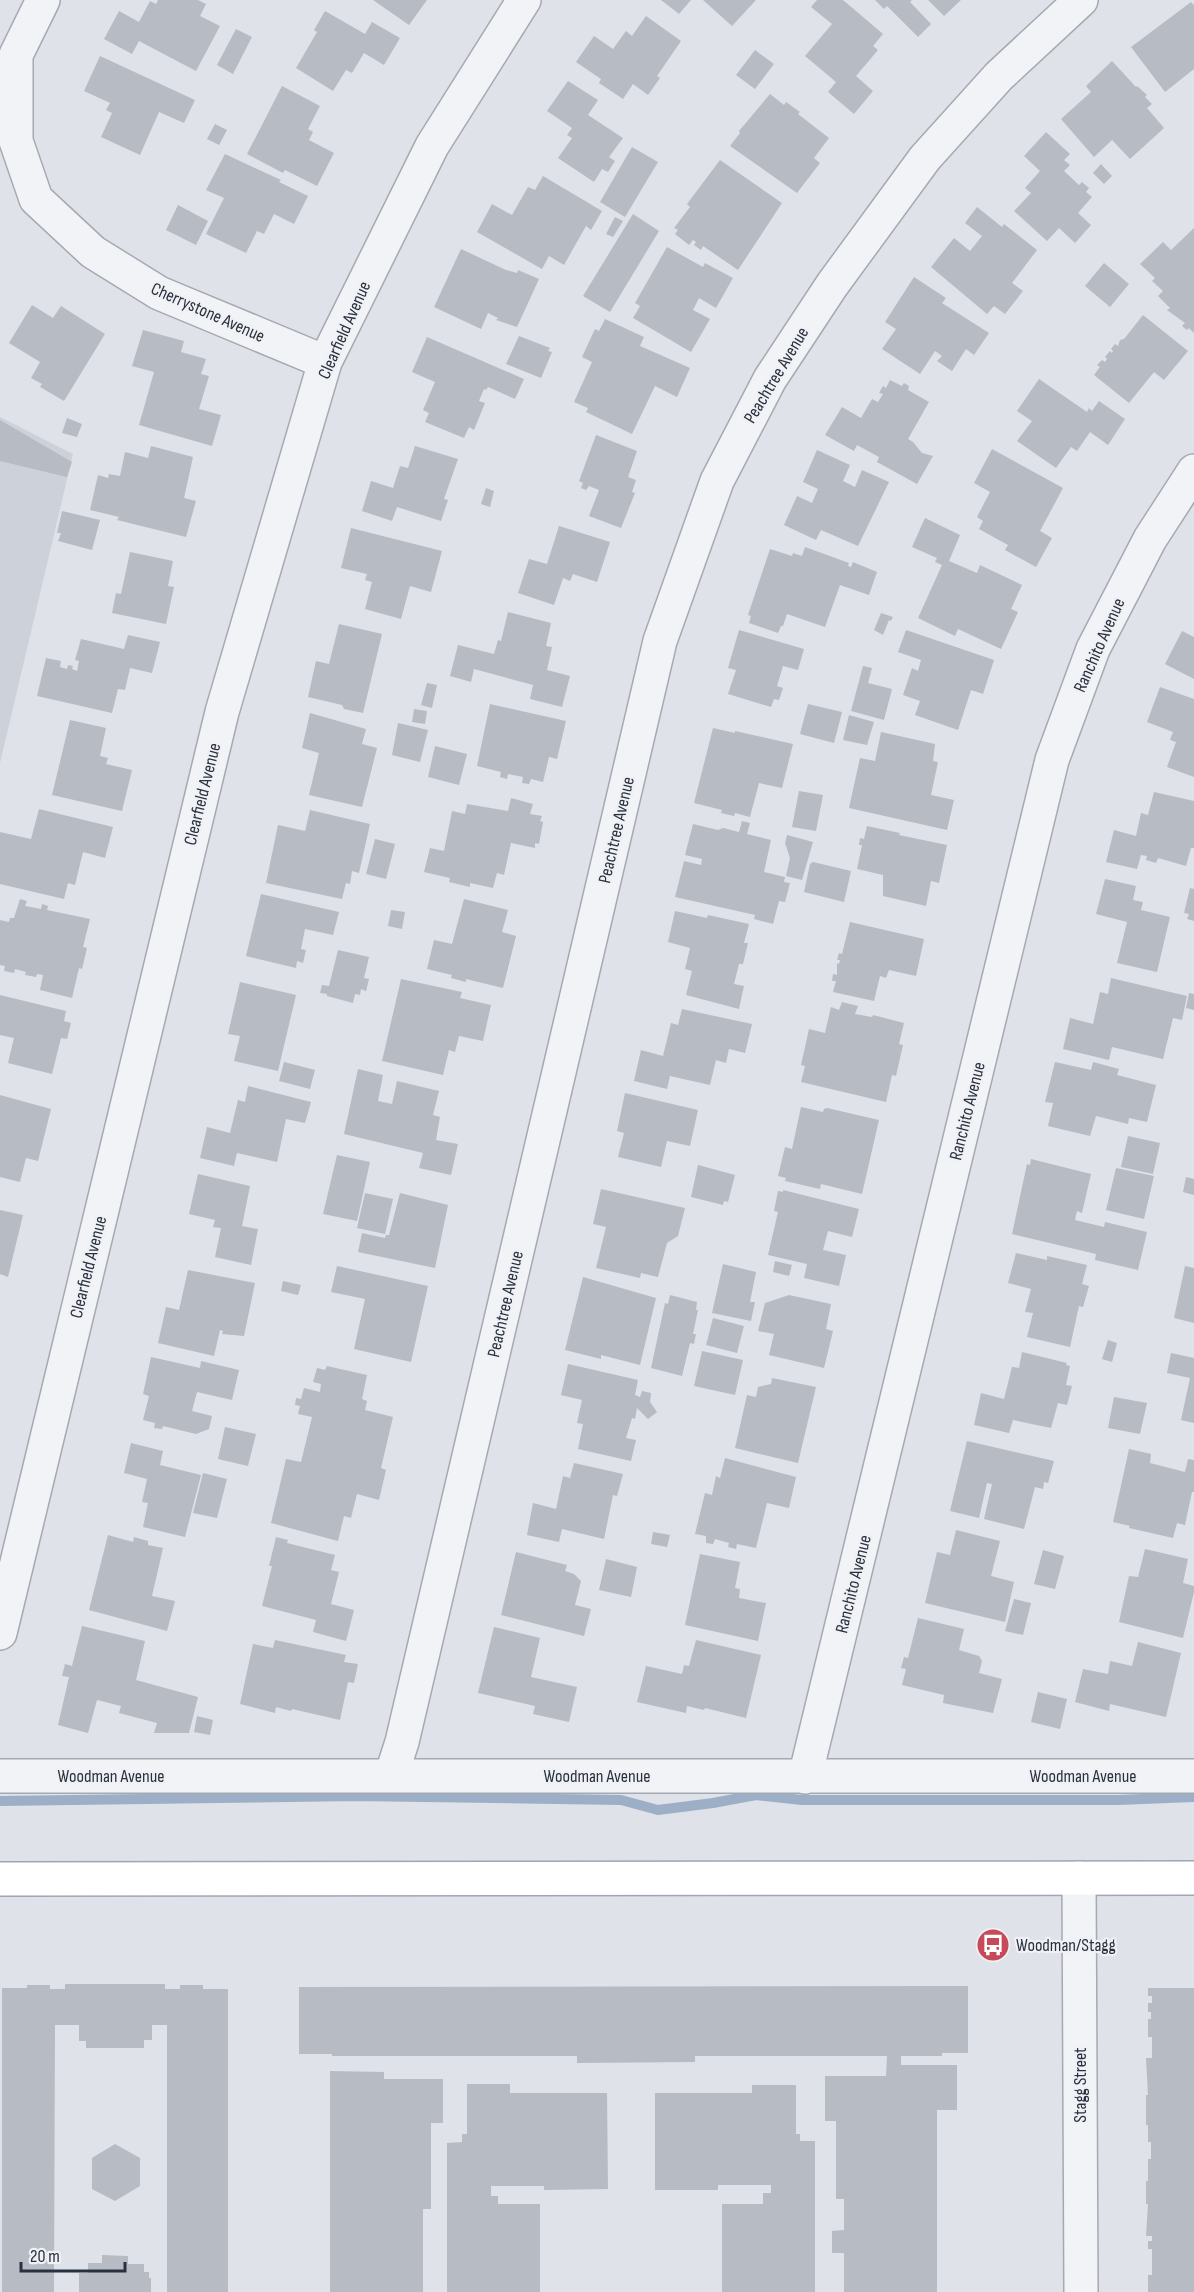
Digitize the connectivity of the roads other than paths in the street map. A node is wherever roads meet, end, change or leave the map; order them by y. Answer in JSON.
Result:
{"nodes":[{"id":1,"x":43,"y":0,"type":"edge"},
{"id":2,"x":524,"y":0,"type":"edge"},
{"id":3,"x":1081,"y":0,"type":"edge"},
{"id":4,"x":326,"y":362,"type":"junction"},
{"id":5,"x":1194,"y":471,"type":"edge"},
{"id":6,"x":0,"y":1633,"type":"edge"},
{"id":7,"x":0,"y":1776,"type":"edge"},
{"id":8,"x":391,"y":1776,"type":"junction"},
{"id":9,"x":1194,"y":1776,"type":"edge"},
{"id":10,"x":805,"y":1777,"type":"junction"},
{"id":11,"x":0,"y":1878,"type":"edge"},
{"id":12,"x":1079,"y":1878,"type":"junction"},
{"id":13,"x":1194,"y":1878,"type":"edge"},
{"id":14,"x":1081,"y":2292,"type":"edge"}],
"edges":[{"from":1,"to":4,"type":"street","name":"Cherrystone Avenue"},
{"from":2,"to":4,"type":"street","name":"Clearfield Avenue"},
{"from":3,"to":8,"type":"street","name":"Peachtree Avenue"},
{"from":4,"to":6,"type":"street","name":"Clearfield Avenue"},
{"from":5,"to":10,"type":"street","name":"Ranchito Avenue"},
{"from":7,"to":8,"type":"street","name":"Woodman Avenue"},
{"from":8,"to":10,"type":"street","name":"Woodman Avenue"},
{"from":9,"to":10,"type":"street","name":"Woodman Avenue"},
{"from":11,"to":12,"type":"main road"},
{"from":12,"to":13,"type":"main road"},
{"from":12,"to":14,"type":"street","name":"Stagg Street"}]}
